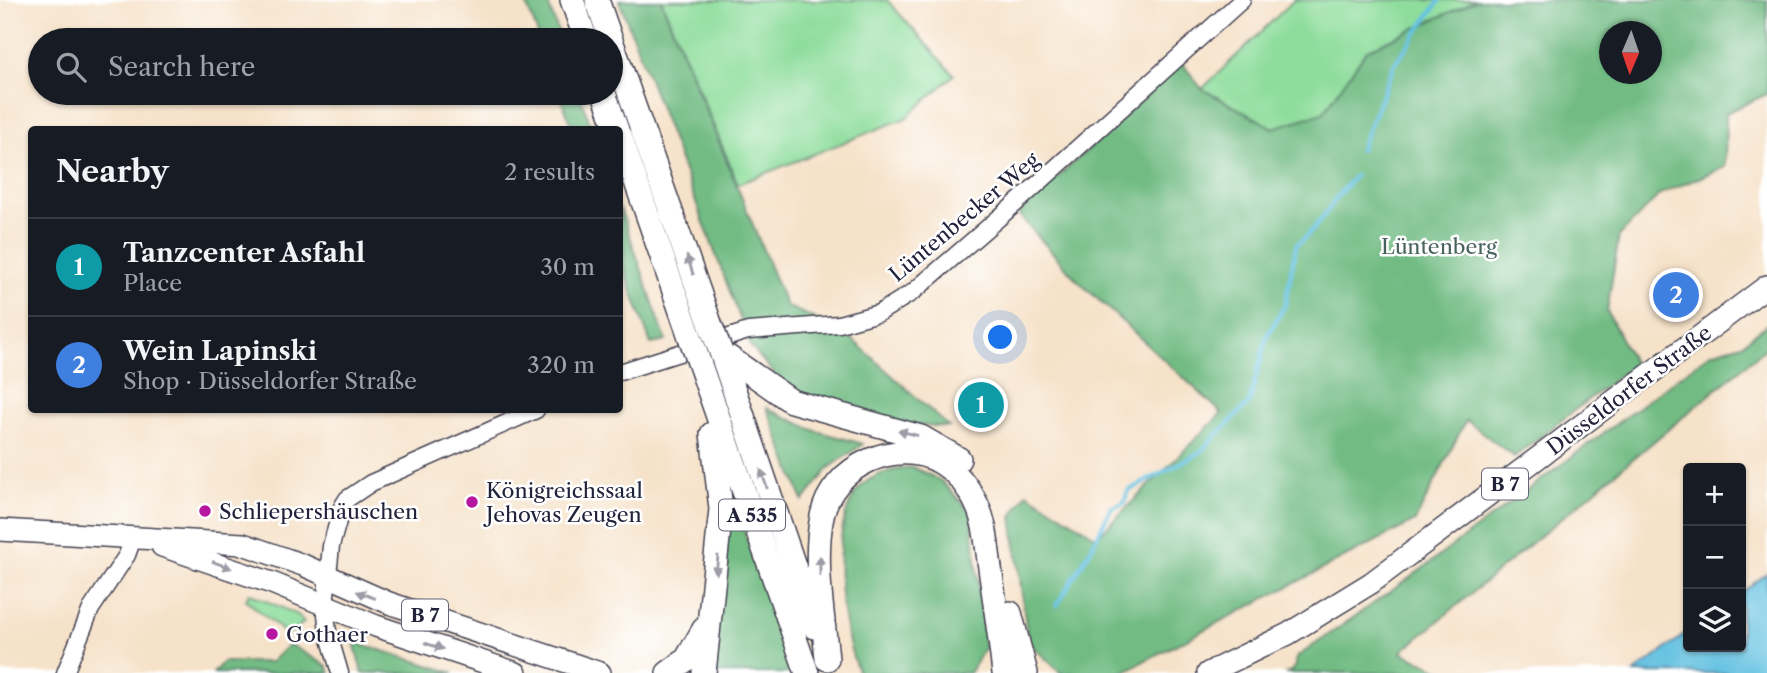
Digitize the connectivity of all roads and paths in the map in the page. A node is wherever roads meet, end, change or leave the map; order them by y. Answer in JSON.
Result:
{"nodes":[{"id":1,"x":572,"y":0,"type":"edge"},
{"id":2,"x":597,"y":0,"type":"edge"},
{"id":3,"x":1242,"y":0,"type":"edge"},
{"id":4,"x":582,"y":28,"type":"edge"},
{"id":5,"x":607,"y":28,"type":"edge"},
{"id":6,"x":623,"y":74,"type":"edge"},
{"id":7,"x":608,"y":105,"type":"edge"},
{"id":8,"x":616,"y":126,"type":"edge"},
{"id":9,"x":623,"y":145,"type":"edge"},
{"id":10,"x":1767,"y":286,"type":"edge"},
{"id":11,"x":721,"y":352,"type":"junction"},
{"id":12,"x":698,"y":359,"type":"junction"},
{"id":13,"x":623,"y":371,"type":"edge"},
{"id":14,"x":529,"y":413,"type":"edge"},
{"id":15,"x":0,"y":530,"type":"edge"},
{"id":16,"x":133,"y":538,"type":"junction"},
{"id":17,"x":328,"y":577,"type":"junction"},
{"id":18,"x":325,"y":605,"type":"junction"},
{"id":19,"x":711,"y":614,"type":"junction"},
{"id":20,"x":829,"y":666,"type":"edge"},
{"id":21,"x":806,"y":672,"type":"edge"},
{"id":22,"x":1014,"y":672,"type":"edge"},
{"id":23,"x":65,"y":673,"type":"edge"},
{"id":24,"x":340,"y":673,"type":"edge"},
{"id":25,"x":516,"y":673,"type":"edge"},
{"id":26,"x":600,"y":673,"type":"edge"},
{"id":27,"x":668,"y":673,"type":"edge"},
{"id":28,"x":704,"y":673,"type":"edge"},
{"id":29,"x":1208,"y":673,"type":"edge"}],
"edges":[{"from":1,"to":4,"type":"highway"},
{"from":5,"to":2,"type":"highway","number":"A 535","one_way":true,"bridge":true},
{"from":3,"to":13,"type":"street","name":"Lüntenbecker Weg"},
{"from":11,"to":6,"type":"highway","number":"A 535","one_way":true,"bridge":true},
{"from":7,"to":8,"type":"highway"},
{"from":9,"to":12,"type":"highway","number":"A 535","bridge":true},
{"from":10,"to":29,"type":"main road","name":"Düsseldorfer Straße","number":"B 7"},
{"from":20,"to":11,"type":"highway","number":"A 535","one_way":true},
{"from":22,"to":11,"type":"highway","one_way":true},
{"from":12,"to":19,"type":"highway","one_way":true},
{"from":12,"to":21,"type":"highway","number":"A 535"},
{"from":14,"to":17,"type":"street"},
{"from":15,"to":16,"type":"main road","number":"B 7"},
{"from":16,"to":17,"type":"main road","number":"B 7"},
{"from":16,"to":18,"type":"main road","number":"B 7","one_way":true},
{"from":16,"to":23,"type":"street"},
{"from":17,"to":18,"type":"street"},
{"from":26,"to":17,"type":"main road","number":"B 7","one_way":true},
{"from":18,"to":24,"type":"street"},
{"from":18,"to":25,"type":"main road","number":"B 7","one_way":true},
{"from":19,"to":27,"type":"highway"},
{"from":19,"to":28,"type":"highway"},
{"from":20,"to":22,"type":"highway","one_way":true}]}
